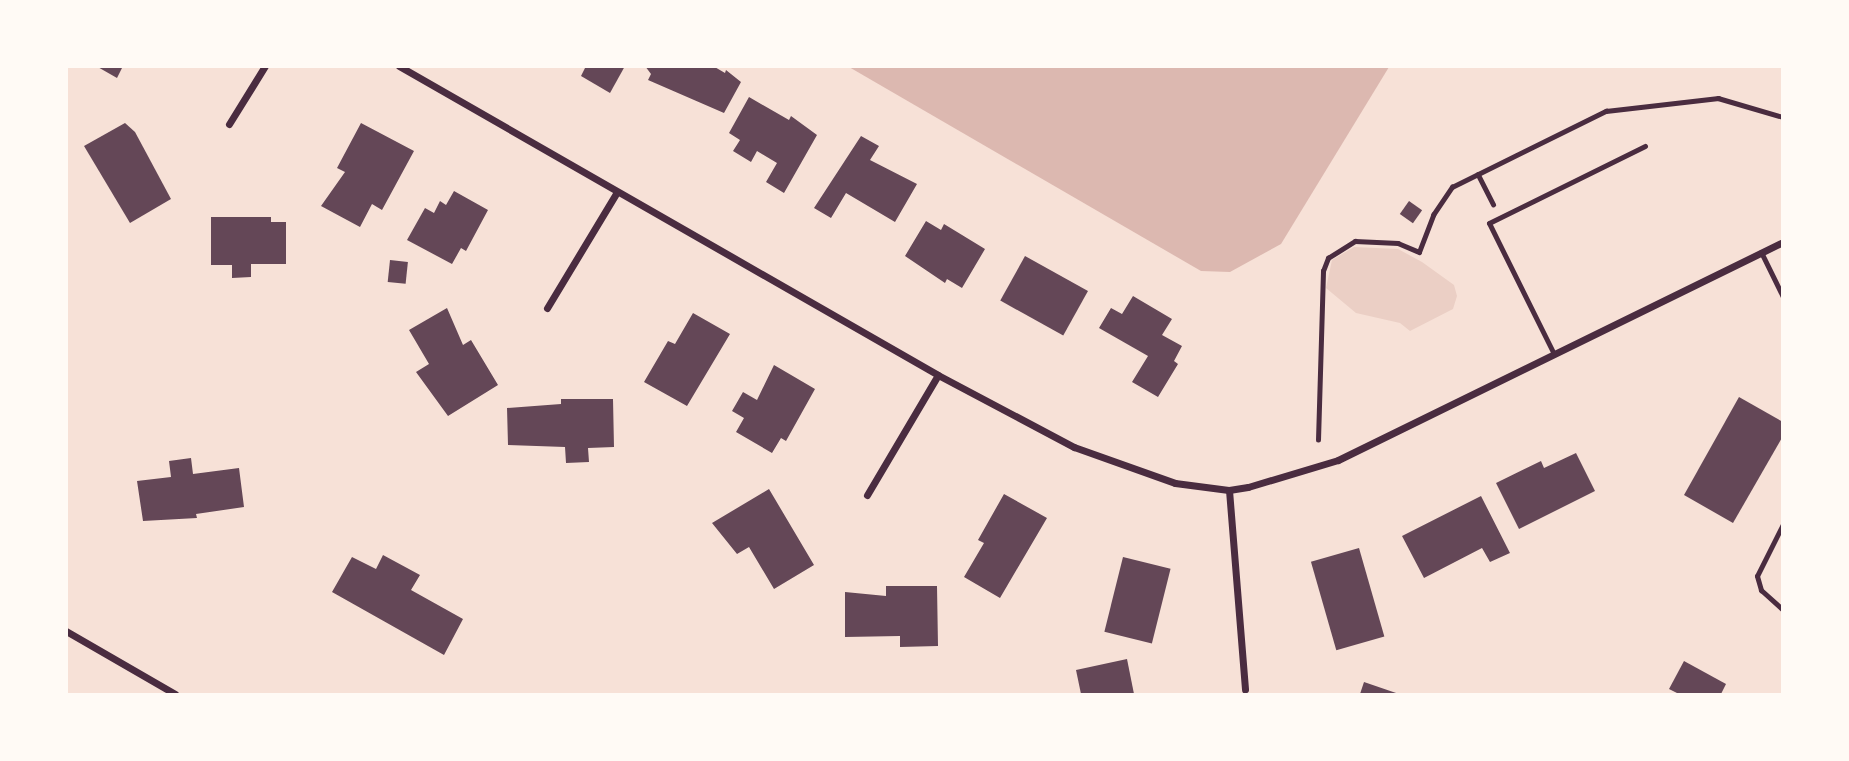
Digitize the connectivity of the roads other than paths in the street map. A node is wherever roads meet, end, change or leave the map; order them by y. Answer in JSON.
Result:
{"nodes":[{"id":1,"x":265,"y":66,"type":"edge"},
{"id":2,"x":399,"y":66,"type":"edge"},
{"id":3,"x":229,"y":124,"type":"dead end"},
{"id":4,"x":1646,"y":146,"type":"dead end"},
{"id":5,"x":617,"y":192,"type":"junction"},
{"id":6,"x":1783,"y":242,"type":"edge"},
{"id":7,"x":1761,"y":252,"type":"junction"},
{"id":8,"x":1783,"y":297,"type":"edge"},
{"id":9,"x":547,"y":308,"type":"dead end"},
{"id":10,"x":1554,"y":354,"type":"junction"},
{"id":11,"x":938,"y":375,"type":"junction"},
{"id":12,"x":1229,"y":489,"type":"junction"},
{"id":13,"x":867,"y":495,"type":"dead end"},
{"id":14,"x":1783,"y":524,"type":"edge"},
{"id":15,"x":1783,"y":610,"type":"edge"},
{"id":16,"x":66,"y":631,"type":"edge"},
{"id":17,"x":1245,"y":690,"type":"dead end"},
{"id":18,"x":175,"y":695,"type":"edge"}],
"edges":[{"from":1,"to":3,"type":"street"},
{"from":2,"to":5,"type":"street"},
{"from":4,"to":10,"type":"lane"},
{"from":5,"to":9,"type":"street"},
{"from":5,"to":11,"type":"street"},
{"from":6,"to":7,"type":"street"},
{"from":7,"to":8,"type":"lane"},
{"from":7,"to":10,"type":"street"},
{"from":10,"to":12,"type":"street"},
{"from":11,"to":12,"type":"street"},
{"from":11,"to":13,"type":"street"},
{"from":12,"to":17,"type":"street"},
{"from":14,"to":15,"type":"lane"},
{"from":16,"to":18,"type":"street"}]}
